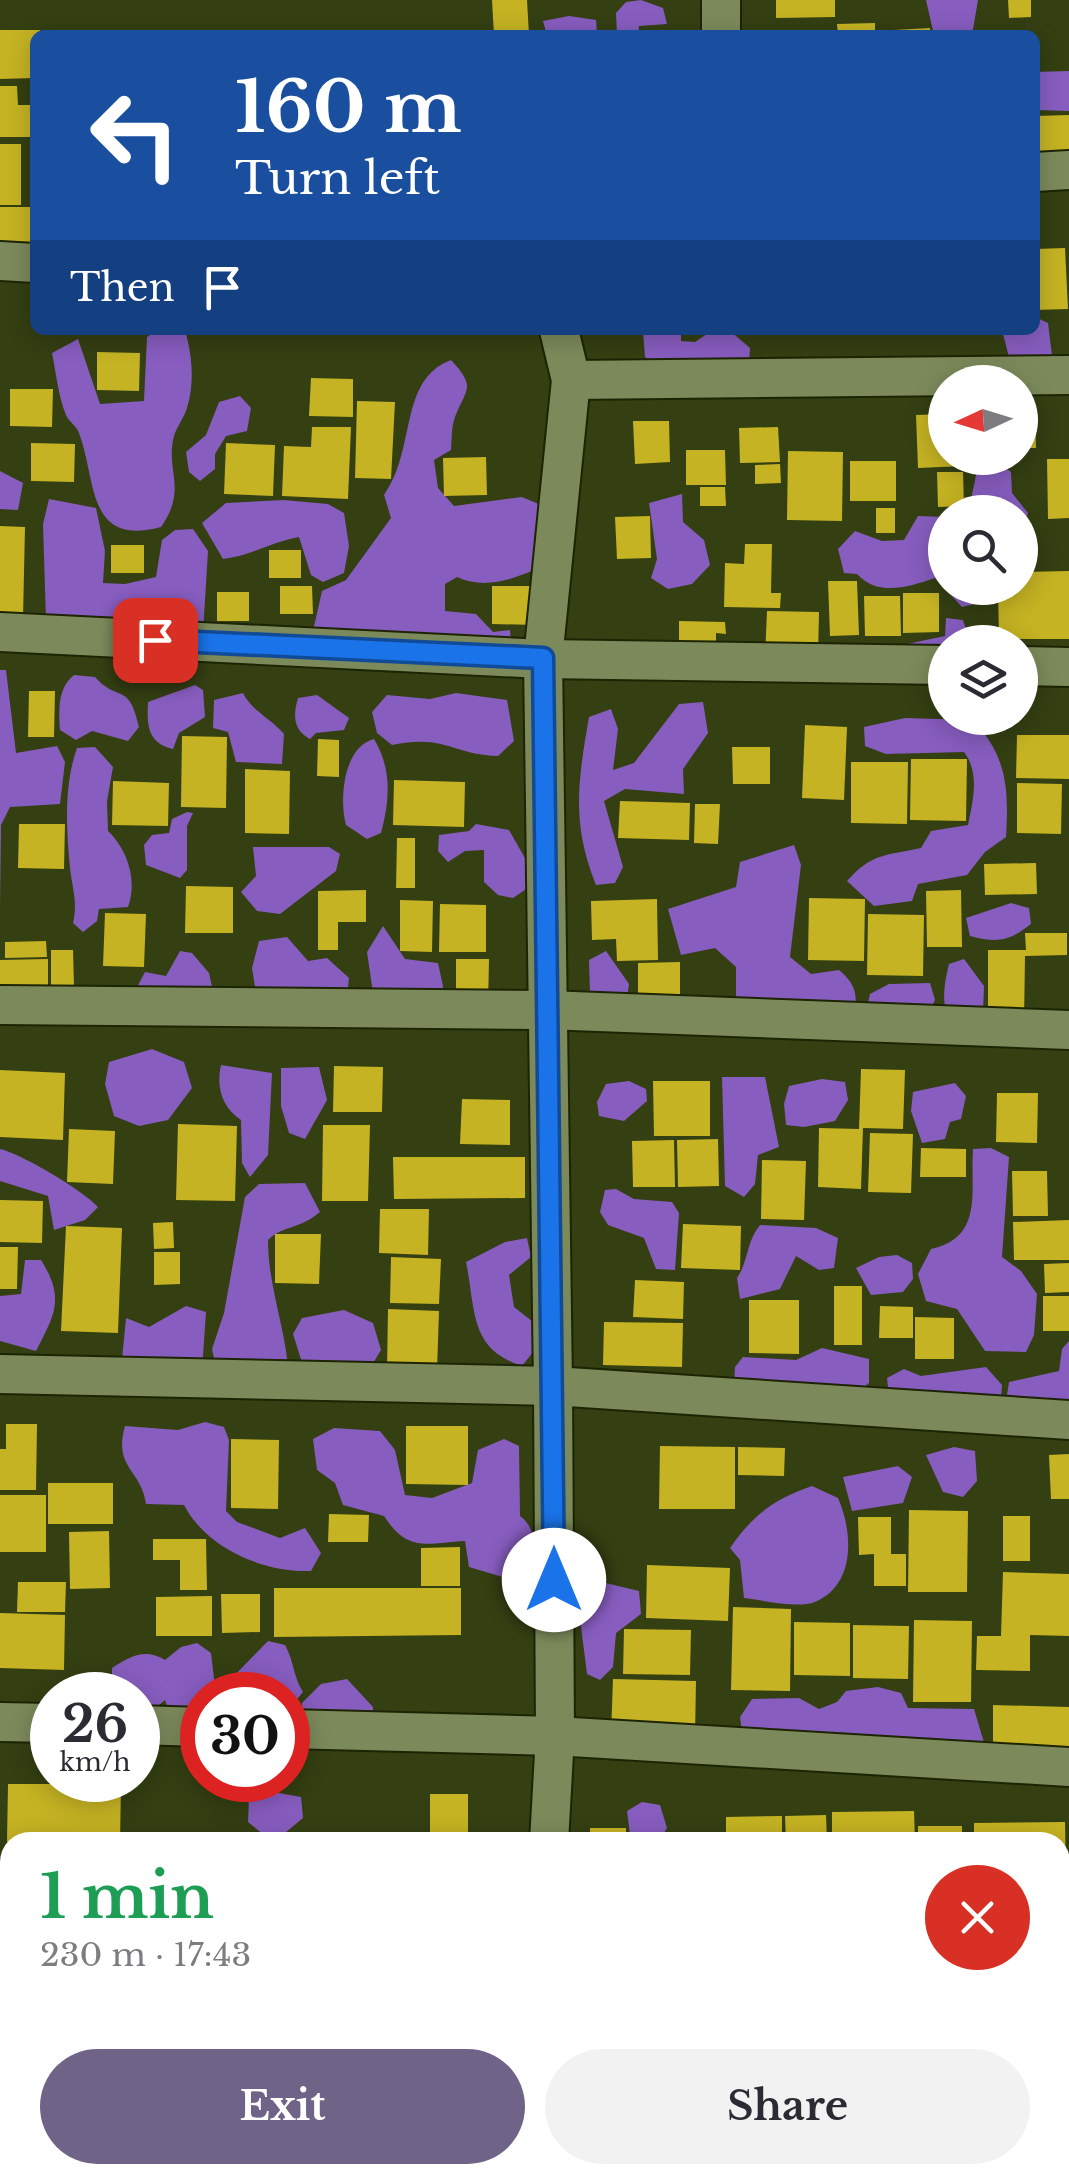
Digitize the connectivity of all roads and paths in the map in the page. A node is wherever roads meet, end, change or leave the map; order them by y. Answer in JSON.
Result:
{"nodes":[{"id":1,"x":720,"y":0,"type":"edge"},
{"id":2,"x":720,"y":30,"type":"edge"},
{"id":3,"x":1069,"y":170,"type":"edge"},
{"id":4,"x":1040,"y":172,"type":"edge"},
{"id":5,"x":0,"y":261,"type":"edge"},
{"id":6,"x":30,"y":263,"type":"edge"},
{"id":7,"x":560,"y":335,"type":"edge"},
{"id":8,"x":1069,"y":375,"type":"edge"},
{"id":9,"x":570,"y":380,"type":"junction"},
{"id":10,"x":0,"y":632,"type":"edge"},
{"id":11,"x":543,"y":658,"type":"junction"},
{"id":12,"x":928,"y":665,"type":"edge"},
{"id":13,"x":1038,"y":666,"type":"edge"},
{"id":14,"x":1069,"y":666,"type":"edge"},
{"id":15,"x":0,"y":1005,"type":"edge"},
{"id":16,"x":546,"y":1010,"type":"junction"},
{"id":17,"x":1069,"y":1030,"type":"edge"},
{"id":18,"x":0,"y":1374,"type":"edge"},
{"id":19,"x":554,"y":1386,"type":"junction"},
{"id":20,"x":1069,"y":1420,"type":"edge"},
{"id":21,"x":0,"y":1722,"type":"edge"},
{"id":22,"x":30,"y":1723,"type":"edge"},
{"id":23,"x":310,"y":1730,"type":"edge"},
{"id":24,"x":555,"y":1736,"type":"junction"},
{"id":25,"x":1069,"y":1767,"type":"edge"},
{"id":26,"x":550,"y":1832,"type":"edge"}],
"edges":[{"from":1,"to":2,"type":"street"},
{"from":3,"to":4,"type":"street"},
{"from":5,"to":6,"type":"street"},
{"from":7,"to":9,"type":"street"},
{"from":8,"to":9,"type":"street"},
{"from":9,"to":11,"type":"street"},
{"from":10,"to":11,"type":"street"},
{"from":11,"to":12,"type":"street"},
{"from":11,"to":16,"type":"street"},
{"from":13,"to":14,"type":"street"},
{"from":15,"to":16,"type":"street"},
{"from":16,"to":17,"type":"street"},
{"from":16,"to":19,"type":"street"},
{"from":18,"to":19,"type":"street"},
{"from":19,"to":20,"type":"street"},
{"from":19,"to":24,"type":"street"},
{"from":21,"to":22,"type":"street"},
{"from":23,"to":24,"type":"street"},
{"from":24,"to":25,"type":"street"},
{"from":24,"to":26,"type":"street"}]}
